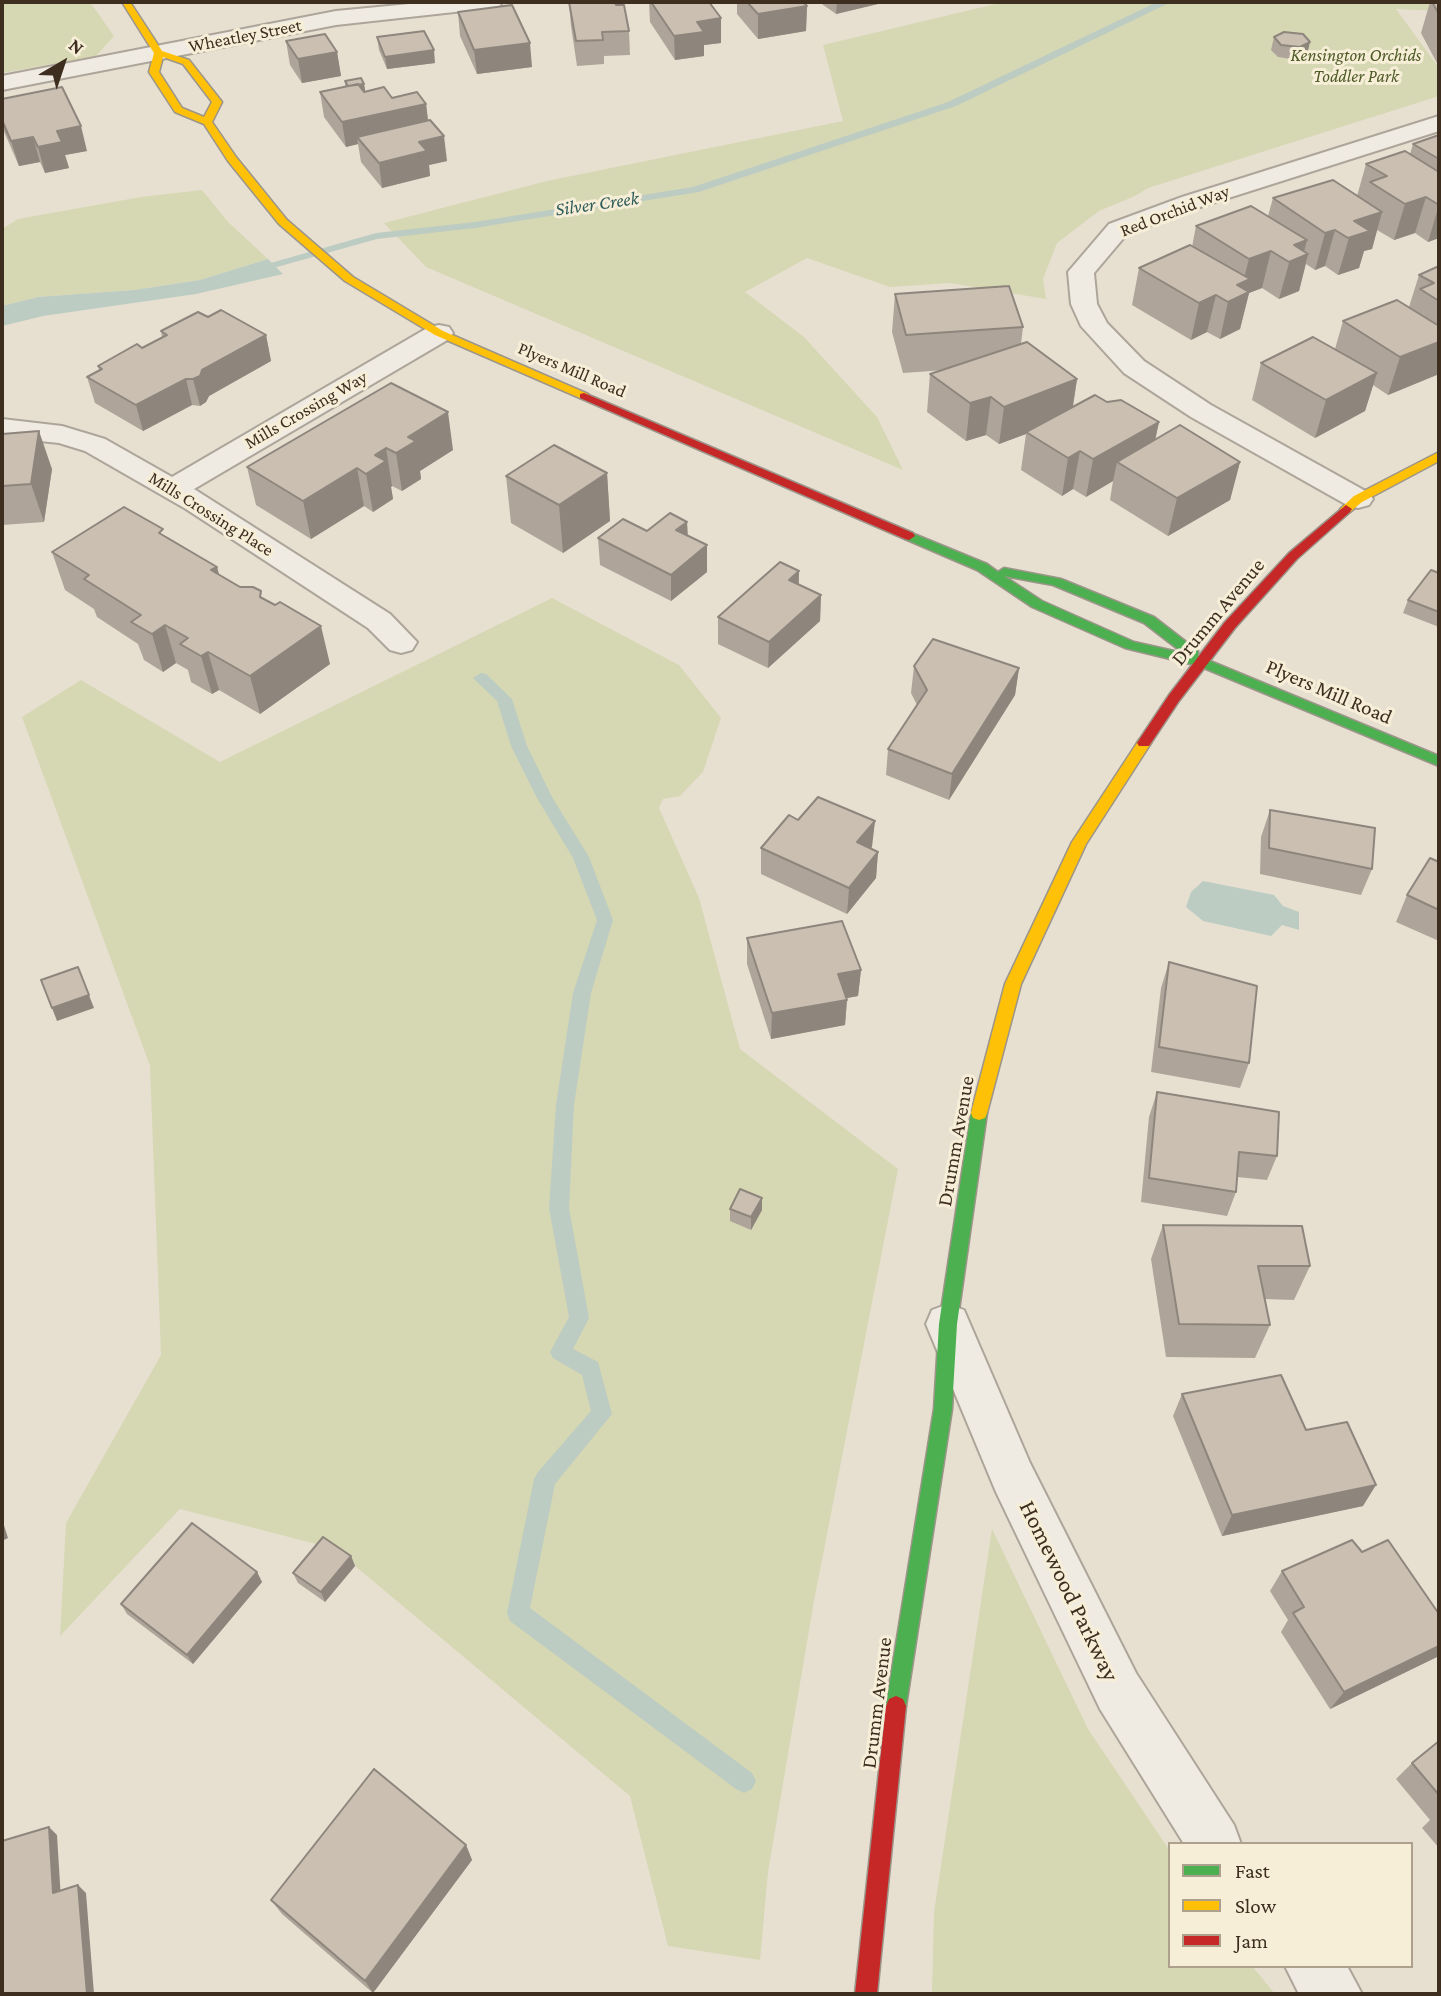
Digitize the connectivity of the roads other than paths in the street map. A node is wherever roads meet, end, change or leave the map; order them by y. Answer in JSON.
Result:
{"nodes":[{"id":1,"x":126,"y":2,"type":"edge"},
{"id":2,"x":491,"y":2,"type":"edge"},
{"id":3,"x":159,"y":53,"type":"junction"},
{"id":4,"x":2,"y":83,"type":"edge"},
{"id":5,"x":207,"y":122,"type":"junction"},
{"id":6,"x":1439,"y":123,"type":"edge"},
{"id":7,"x":439,"y":333,"type":"junction"},
{"id":8,"x":2,"y":428,"type":"edge"},
{"id":9,"x":1439,"y":456,"type":"edge"},
{"id":10,"x":174,"y":488,"type":"junction"},
{"id":11,"x":1358,"y":499,"type":"junction"},
{"id":12,"x":982,"y":567,"type":"junction"},
{"id":13,"x":401,"y":642,"type":"dead end"},
{"id":14,"x":1203,"y":662,"type":"junction"},
{"id":15,"x":1439,"y":761,"type":"edge"},
{"id":16,"x":947,"y":1324,"type":"junction"},
{"id":17,"x":1214,"y":1842,"type":"edge"},
{"id":18,"x":1314,"y":1968,"type":"edge"},
{"id":19,"x":866,"y":1994,"type":"edge"},
{"id":20,"x":1334,"y":1994,"type":"edge"}],
"edges":[{"from":1,"to":3,"type":"street","name":"Plyers Mill Road"},
{"from":2,"to":3,"type":"street","name":"Wheatley Street"},
{"from":3,"to":4,"type":"street","name":"Wheatley Street"},
{"from":3,"to":5,"type":"street","name":"Plyers Mill Road"},
{"from":3,"to":5,"type":"street"},
{"from":5,"to":7,"type":"street","name":"Plyers Mill Road"},
{"from":6,"to":11,"type":"street","name":"Red Orchid Way"},
{"from":7,"to":10,"type":"street","name":"Mills Crossing Way"},
{"from":7,"to":12,"type":"street","name":"Plyers Mill Road"},
{"from":8,"to":10,"type":"street","name":"Mills Crossing Place"},
{"from":9,"to":11,"type":"street","name":"Drumm Avenue"},
{"from":10,"to":13,"type":"street","name":"Mills Crossing Place"},
{"from":11,"to":14,"type":"street","name":"Drumm Avenue"},
{"from":12,"to":14,"type":"street","name":"Plyers Mill Road"},
{"from":12,"to":14,"type":"street","name":"Plyers Mill Road"},
{"from":14,"to":15,"type":"street","name":"Plyers Mill Road"},
{"from":14,"to":16,"type":"street","name":"Drumm Avenue"},
{"from":16,"to":17,"type":"street","name":"Homewood Parkway"},
{"from":16,"to":19,"type":"street","name":"Drumm Avenue"},
{"from":18,"to":20,"type":"street"}]}
